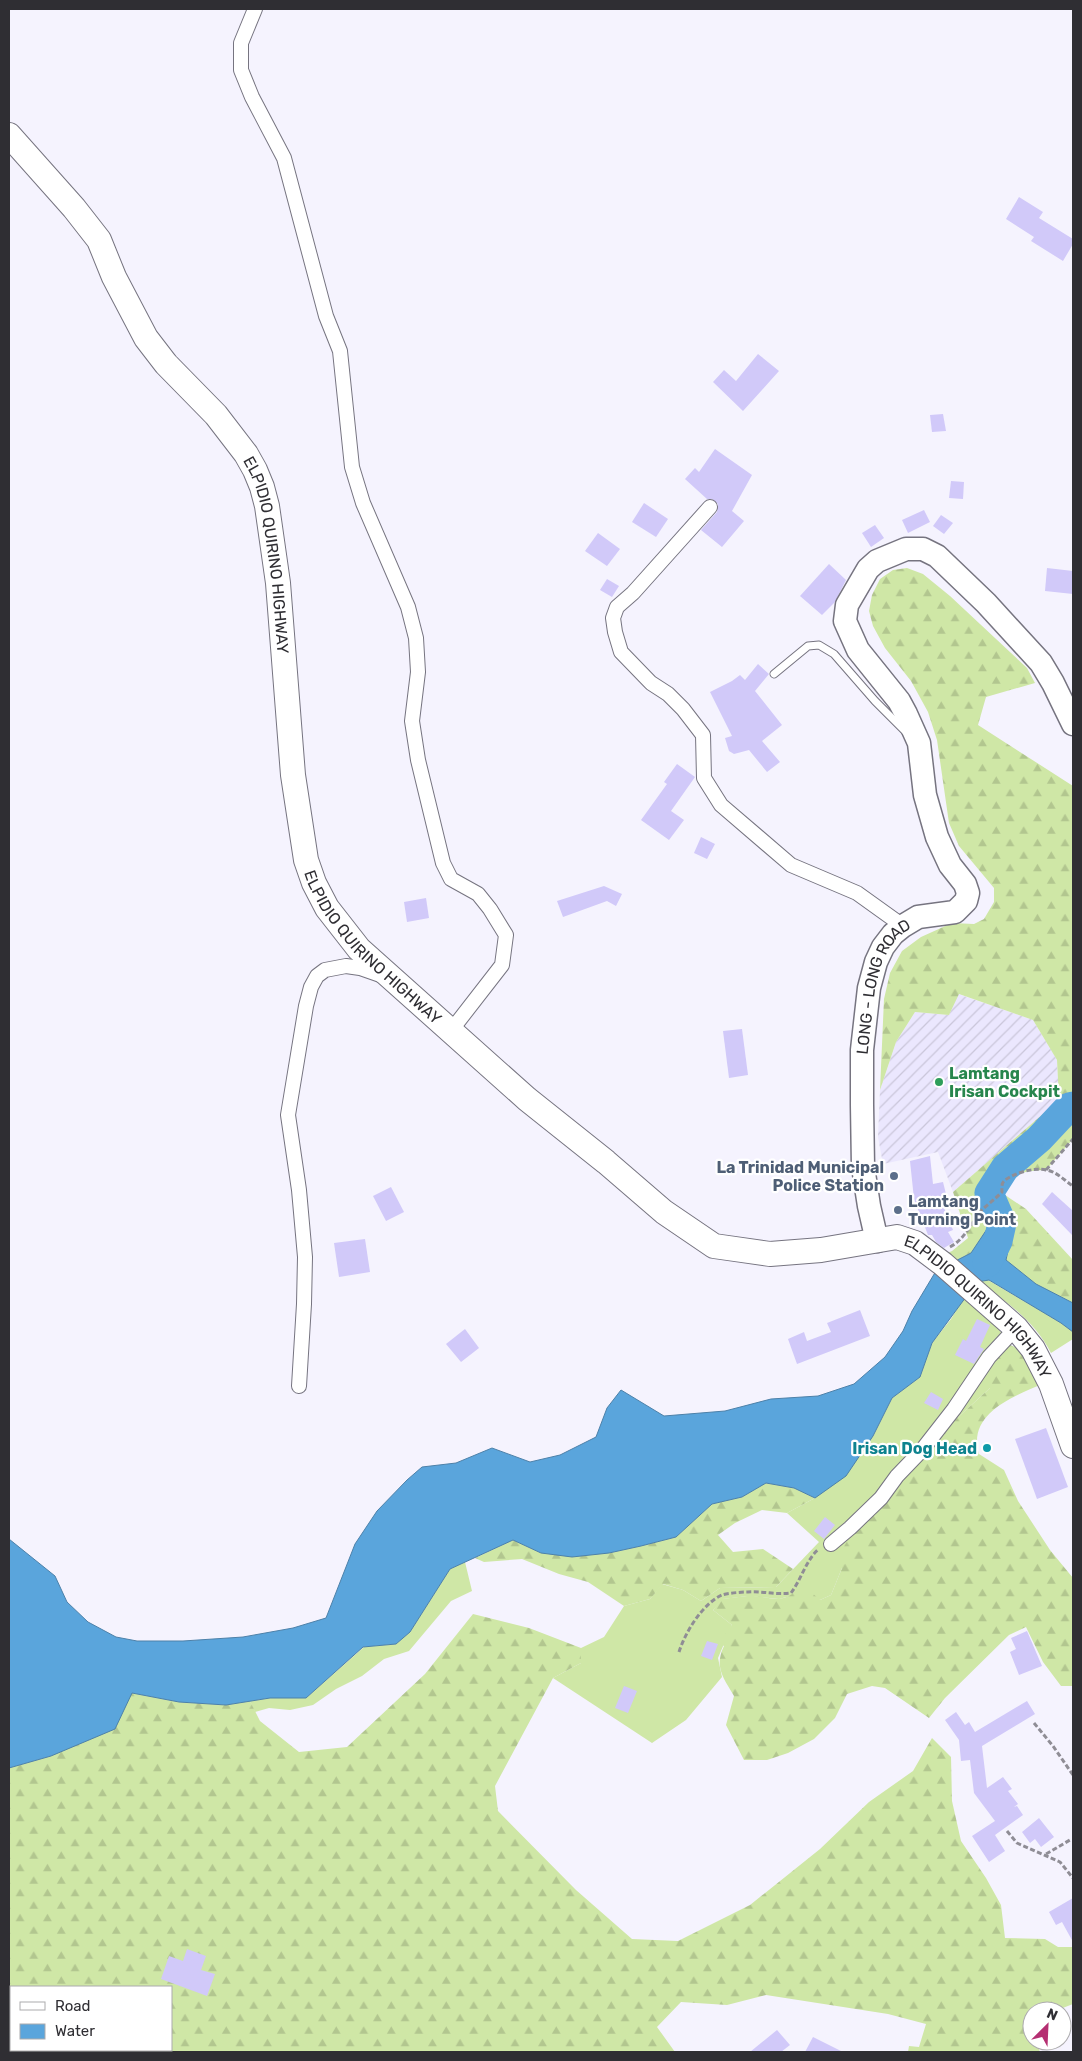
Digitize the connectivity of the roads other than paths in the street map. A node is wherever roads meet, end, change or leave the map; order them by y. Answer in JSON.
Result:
{"nodes":[{"id":1,"x":255,"y":9,"type":"edge"},
{"id":2,"x":9,"y":136,"type":"edge"},
{"id":3,"x":710,"y":507,"type":"dead end"},
{"id":4,"x":774,"y":674,"type":"dead end"},
{"id":5,"x":1073,"y":724,"type":"edge"},
{"id":6,"x":919,"y":742,"type":"junction"},
{"id":7,"x":903,"y":926,"type":"junction"},
{"id":8,"x":395,"y":980,"type":"junction"},
{"id":9,"x":450,"y":1032,"type":"junction"},
{"id":10,"x":877,"y":1241,"type":"junction"},
{"id":11,"x":1016,"y":1328,"type":"junction"},
{"id":12,"x":299,"y":1386,"type":"dead end"},
{"id":13,"x":1073,"y":1446,"type":"edge"},
{"id":14,"x":831,"y":1544,"type":"road end"}],
"edges":[{"from":1,"to":9,"type":"street"},
{"from":2,"to":8,"type":"highway","name":"ELPIDIO QUIRINO HIGHWAY"},
{"from":3,"to":7,"type":"street"},
{"from":4,"to":6,"type":"lane"},
{"from":5,"to":6,"type":"main road","name":"LONG - LONG ROAD"},
{"from":6,"to":7,"type":"main road","name":"LONG - LONG ROAD"},
{"from":7,"to":10,"type":"main road","name":"LONG - LONG ROAD"},
{"from":8,"to":9,"type":"highway","name":"ELPIDIO QUIRINO HIGHWAY"},
{"from":8,"to":12,"type":"street"},
{"from":9,"to":10,"type":"highway","name":"ELPIDIO QUIRINO HIGHWAY"},
{"from":10,"to":11,"type":"highway","name":"ELPIDIO QUIRINO HIGHWAY"},
{"from":11,"to":13,"type":"highway","name":"ELPIDIO QUIRINO HIGHWAY"},
{"from":11,"to":14,"type":"street"}]}
